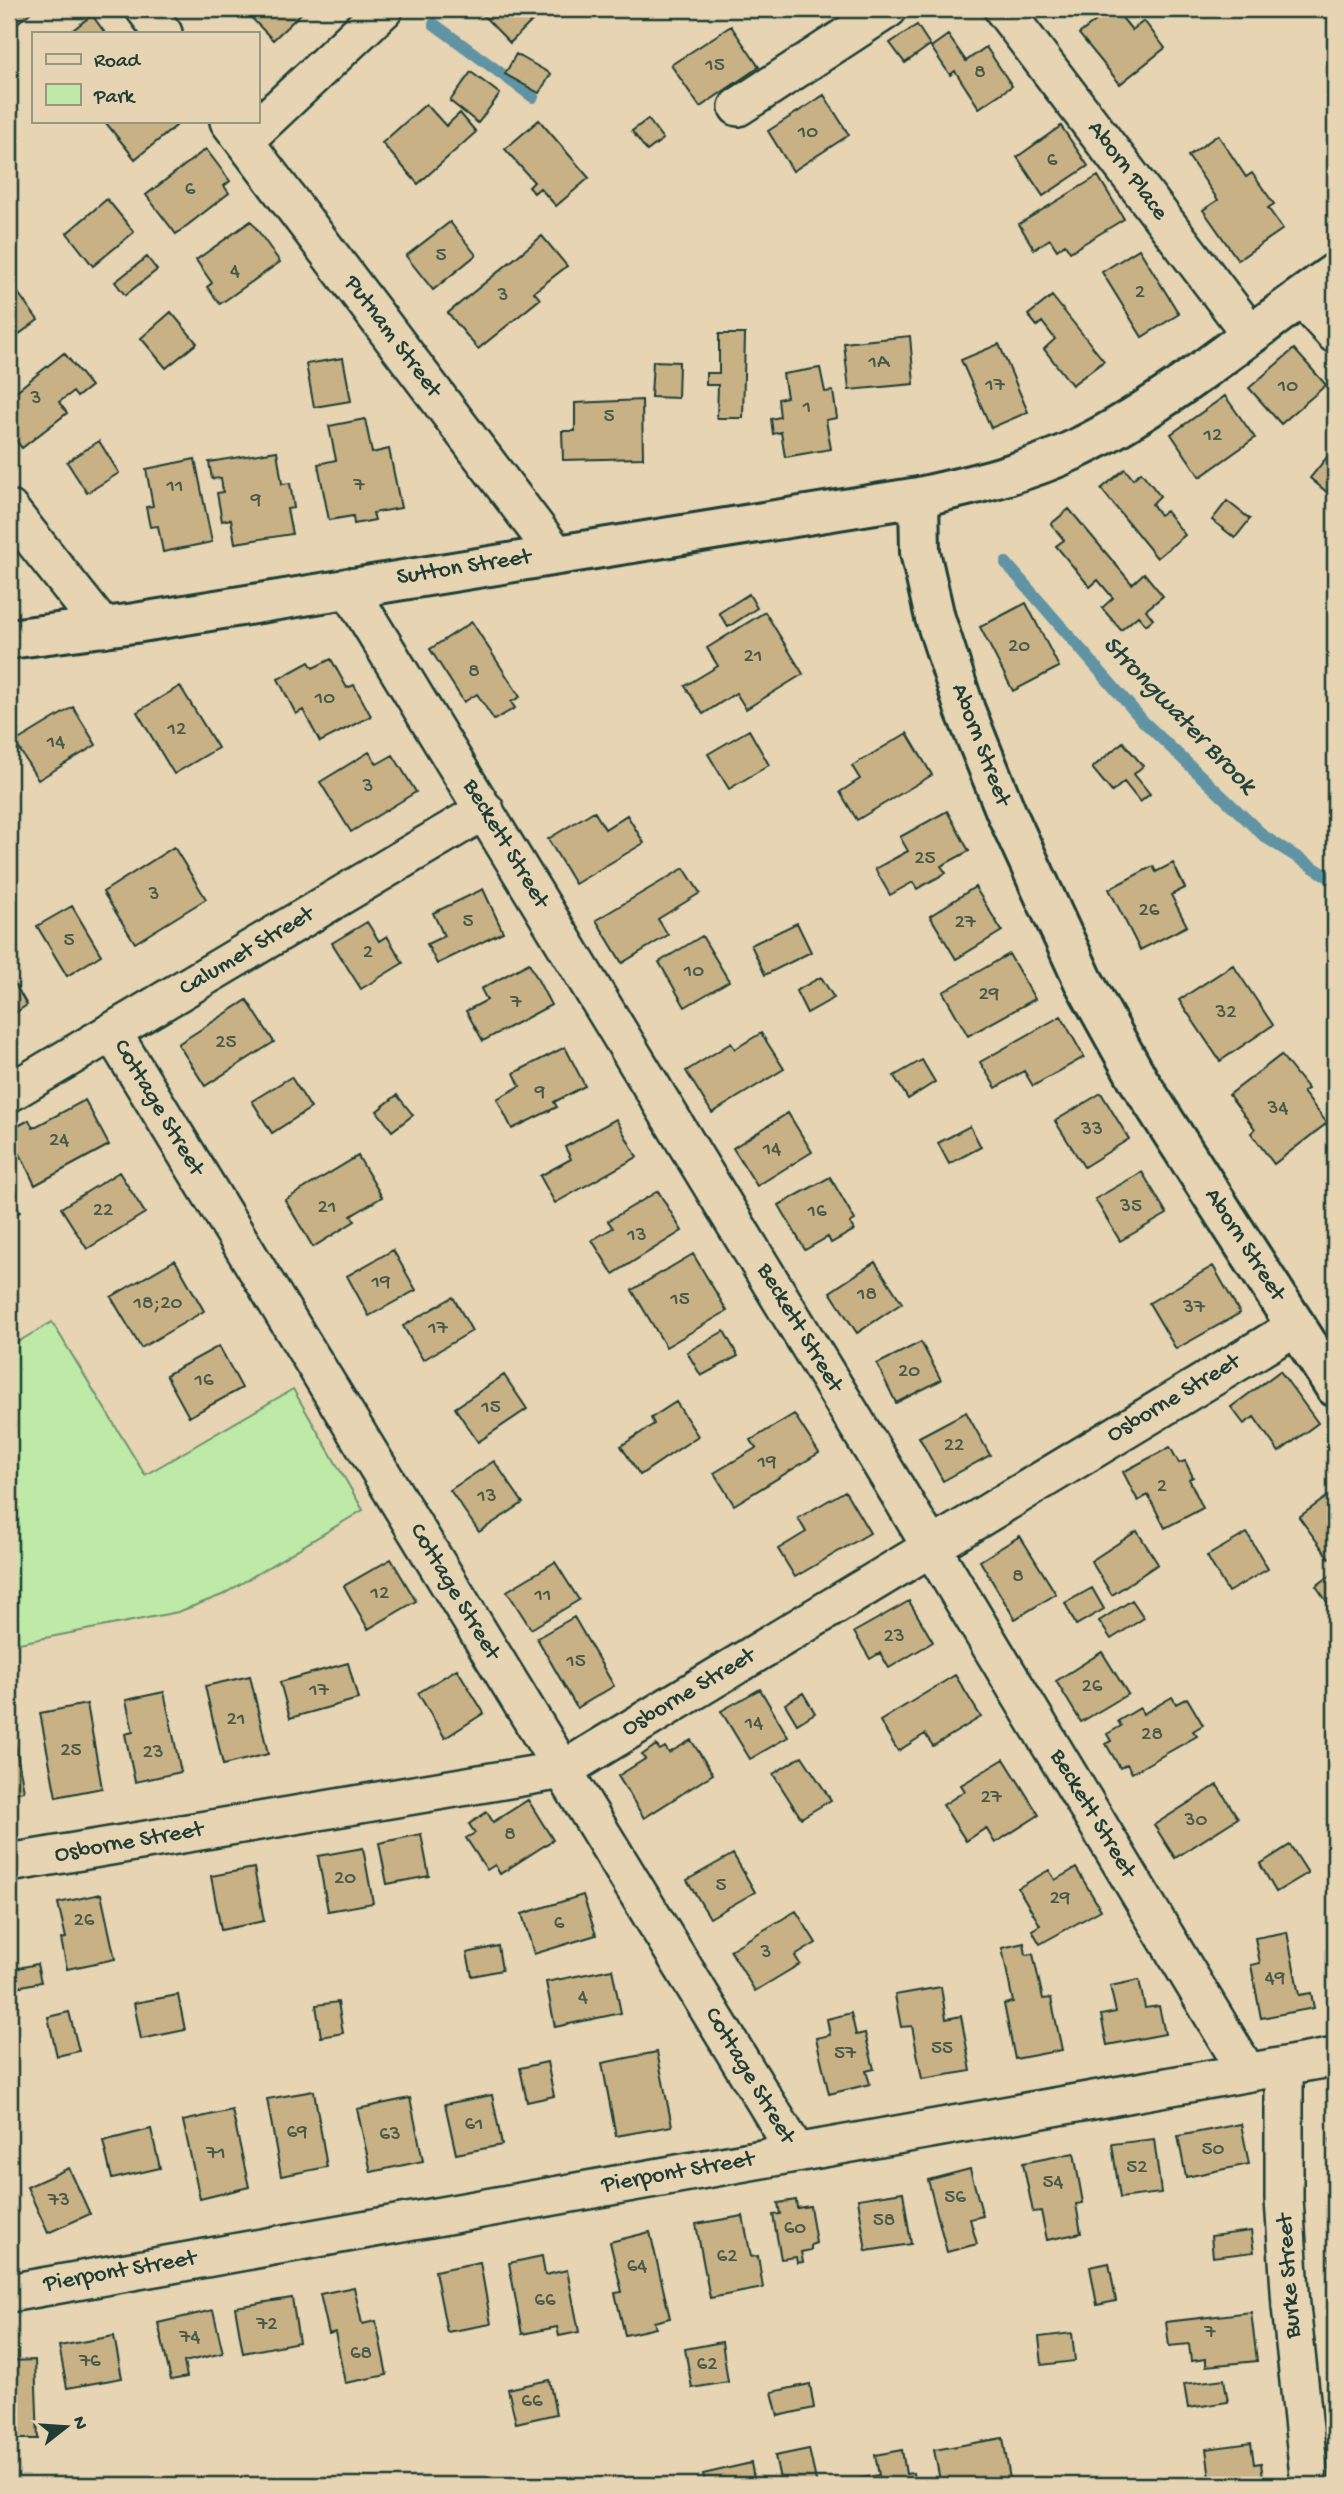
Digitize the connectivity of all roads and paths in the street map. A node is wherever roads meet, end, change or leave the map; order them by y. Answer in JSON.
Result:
{"nodes":[{"id":1,"x":145,"y":9,"type":"edge"},
{"id":2,"x":384,"y":9,"type":"edge"},
{"id":3,"x":888,"y":9,"type":"edge"},
{"id":4,"x":1003,"y":9,"type":"edge"},
{"id":5,"x":162,"y":32,"type":"edge"},
{"id":6,"x":738,"y":107,"type":"dead end"},
{"id":7,"x":259,"y":113,"type":"edge"},
{"id":8,"x":237,"y":131,"type":"edge"},
{"id":9,"x":1335,"y":273,"type":"edge"},
{"id":10,"x":1301,"y":297,"type":"junction"},
{"id":11,"x":1250,"y":333,"type":"junction"},
{"id":12,"x":1335,"y":334,"type":"edge"},
{"id":13,"x":919,"y":497,"type":"junction"},
{"id":14,"x":9,"y":509,"type":"edge"},
{"id":15,"x":555,"y":553,"type":"junction"},
{"id":16,"x":348,"y":587,"type":"junction"},
{"id":17,"x":103,"y":628,"type":"junction"},
{"id":18,"x":9,"y":639,"type":"edge"},
{"id":19,"x":485,"y":810,"type":"junction"},
{"id":20,"x":111,"y":1032,"type":"junction"},
{"id":21,"x":9,"y":1093,"type":"edge"},
{"id":22,"x":1297,"y":1325,"type":"junction"},
{"id":23,"x":1335,"y":1387,"type":"edge"},
{"id":24,"x":931,"y":1546,"type":"junction"},
{"id":25,"x":563,"y":1770,"type":"junction"},
{"id":26,"x":9,"y":1863,"type":"edge"},
{"id":27,"x":1335,"y":2057,"type":"edge"},
{"id":28,"x":1283,"y":2067,"type":"junction"},
{"id":29,"x":1247,"y":2072,"type":"junction"},
{"id":30,"x":796,"y":2152,"type":"junction"},
{"id":31,"x":13,"y":2283,"type":"edge"},
{"id":32,"x":1310,"y":2485,"type":"edge"}],
"edges":[{"from":1,"to":5,"type":"street"},
{"from":2,"to":7,"type":"street"},
{"from":3,"to":6,"type":"street"},
{"from":4,"to":11,"type":"street","name":"Aborn Place"},
{"from":8,"to":15,"type":"street","name":"Putnam Street"},
{"from":9,"to":10,"type":"street"},
{"from":10,"to":11,"type":"street"},
{"from":10,"to":12,"type":"street"},
{"from":11,"to":13,"type":"street"},
{"from":13,"to":15,"type":"street","name":"Sutton Street"},
{"from":13,"to":22,"type":"street","name":"Aborn Street"},
{"from":14,"to":17,"type":"street"},
{"from":15,"to":16,"type":"street","name":"Sutton Street"},
{"from":16,"to":17,"type":"street","name":"Sutton Street"},
{"from":16,"to":19,"type":"street","name":"Beckett Street"},
{"from":17,"to":18,"type":"street","name":"Sutton Street"},
{"from":19,"to":20,"type":"street","name":"Calumet Street"},
{"from":19,"to":24,"type":"street","name":"Beckett Street"},
{"from":20,"to":21,"type":"street","name":"Calumet Street"},
{"from":20,"to":25,"type":"street","name":"Cottage Street"},
{"from":22,"to":23,"type":"street","name":"Aborn Street"},
{"from":22,"to":24,"type":"street","name":"Osborne Street"},
{"from":24,"to":25,"type":"street","name":"Osborne Street"},
{"from":24,"to":29,"type":"street","name":"Beckett Street"},
{"from":25,"to":26,"type":"street","name":"Osborne Street"},
{"from":25,"to":30,"type":"street","name":"Cottage Street"},
{"from":27,"to":28,"type":"street","name":"Pierpont Street"},
{"from":28,"to":29,"type":"street","name":"Pierpont Street"},
{"from":28,"to":32,"type":"street","name":"Burke Street"},
{"from":29,"to":30,"type":"street","name":"Pierpont Street"},
{"from":30,"to":31,"type":"street","name":"Pierpont Street"}]}
